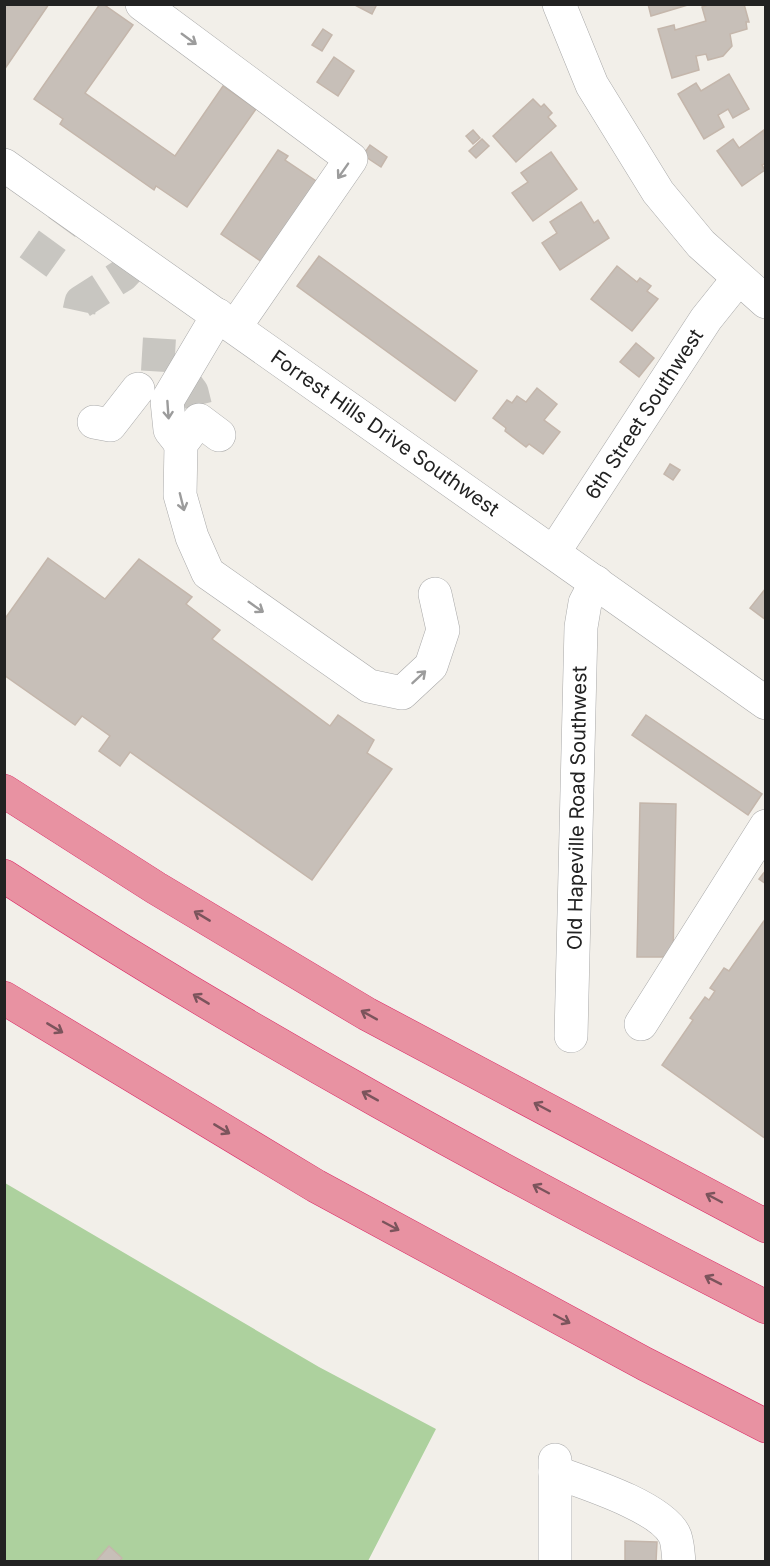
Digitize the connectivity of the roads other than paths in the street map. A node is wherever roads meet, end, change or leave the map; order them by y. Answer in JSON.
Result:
{"nodes":[{"id":1,"x":142,"y":4,"type":"edge"},
{"id":2,"x":559,"y":4,"type":"edge"},
{"id":3,"x":4,"y":165,"type":"edge"},
{"id":4,"x":738,"y":279,"type":"junction"},
{"id":5,"x":765,"y":302,"type":"edge"},
{"id":6,"x":226,"y":321,"type":"junction"},
{"id":7,"x":138,"y":389,"type":"dead end"},
{"id":8,"x":102,"y":423,"type":"dead end"},
{"id":9,"x":219,"y":435,"type":"dead end"},
{"id":10,"x":181,"y":444,"type":"junction"},
{"id":11,"x":554,"y":552,"type":"junction"},
{"id":12,"x":596,"y":582,"type":"junction"},
{"id":13,"x":435,"y":594,"type":"dead end"},
{"id":14,"x":765,"y":703,"type":"edge"},
{"id":15,"x":4,"y":791,"type":"edge"},
{"id":16,"x":763,"y":834,"type":"edge"},
{"id":17,"x":4,"y":876,"type":"edge"},
{"id":18,"x":4,"y":998,"type":"edge"},
{"id":19,"x":641,"y":1024,"type":"dead end"},
{"id":20,"x":571,"y":1036,"type":"dead end"},
{"id":21,"x":765,"y":1226,"type":"edge"},
{"id":22,"x":765,"y":1307,"type":"edge"},
{"id":23,"x":765,"y":1426,"type":"edge"},
{"id":24,"x":555,"y":1562,"type":"edge"},
{"id":25,"x":679,"y":1562,"type":"edge"}],
"edges":[{"from":1,"to":6,"type":"street","one_way":true},
{"from":2,"to":4,"type":"street"},
{"from":3,"to":6,"type":"street","name":"Forrest Hills Drive Southwest"},
{"from":4,"to":5,"type":"street"},
{"from":4,"to":11,"type":"street","name":"6th Street Southwest"},
{"from":6,"to":10,"type":"street","one_way":true},
{"from":6,"to":11,"type":"street","name":"Forrest Hills Drive Southwest"},
{"from":7,"to":8,"type":"street"},
{"from":9,"to":10,"type":"street"},
{"from":10,"to":13,"type":"street","one_way":true},
{"from":11,"to":12,"type":"street","name":"Forrest Hills Drive Southwest"},
{"from":12,"to":14,"type":"street","name":"Forrest Hills Drive Southwest"},
{"from":12,"to":20,"type":"street","name":"Old Hapeville Road Southwest"},
{"from":21,"to":15,"type":"highway","one_way":true},
{"from":16,"to":19,"type":"street"},
{"from":22,"to":17,"type":"highway","one_way":true},
{"from":18,"to":23,"type":"highway","one_way":true},
{"from":24,"to":25,"type":"street"}]}
